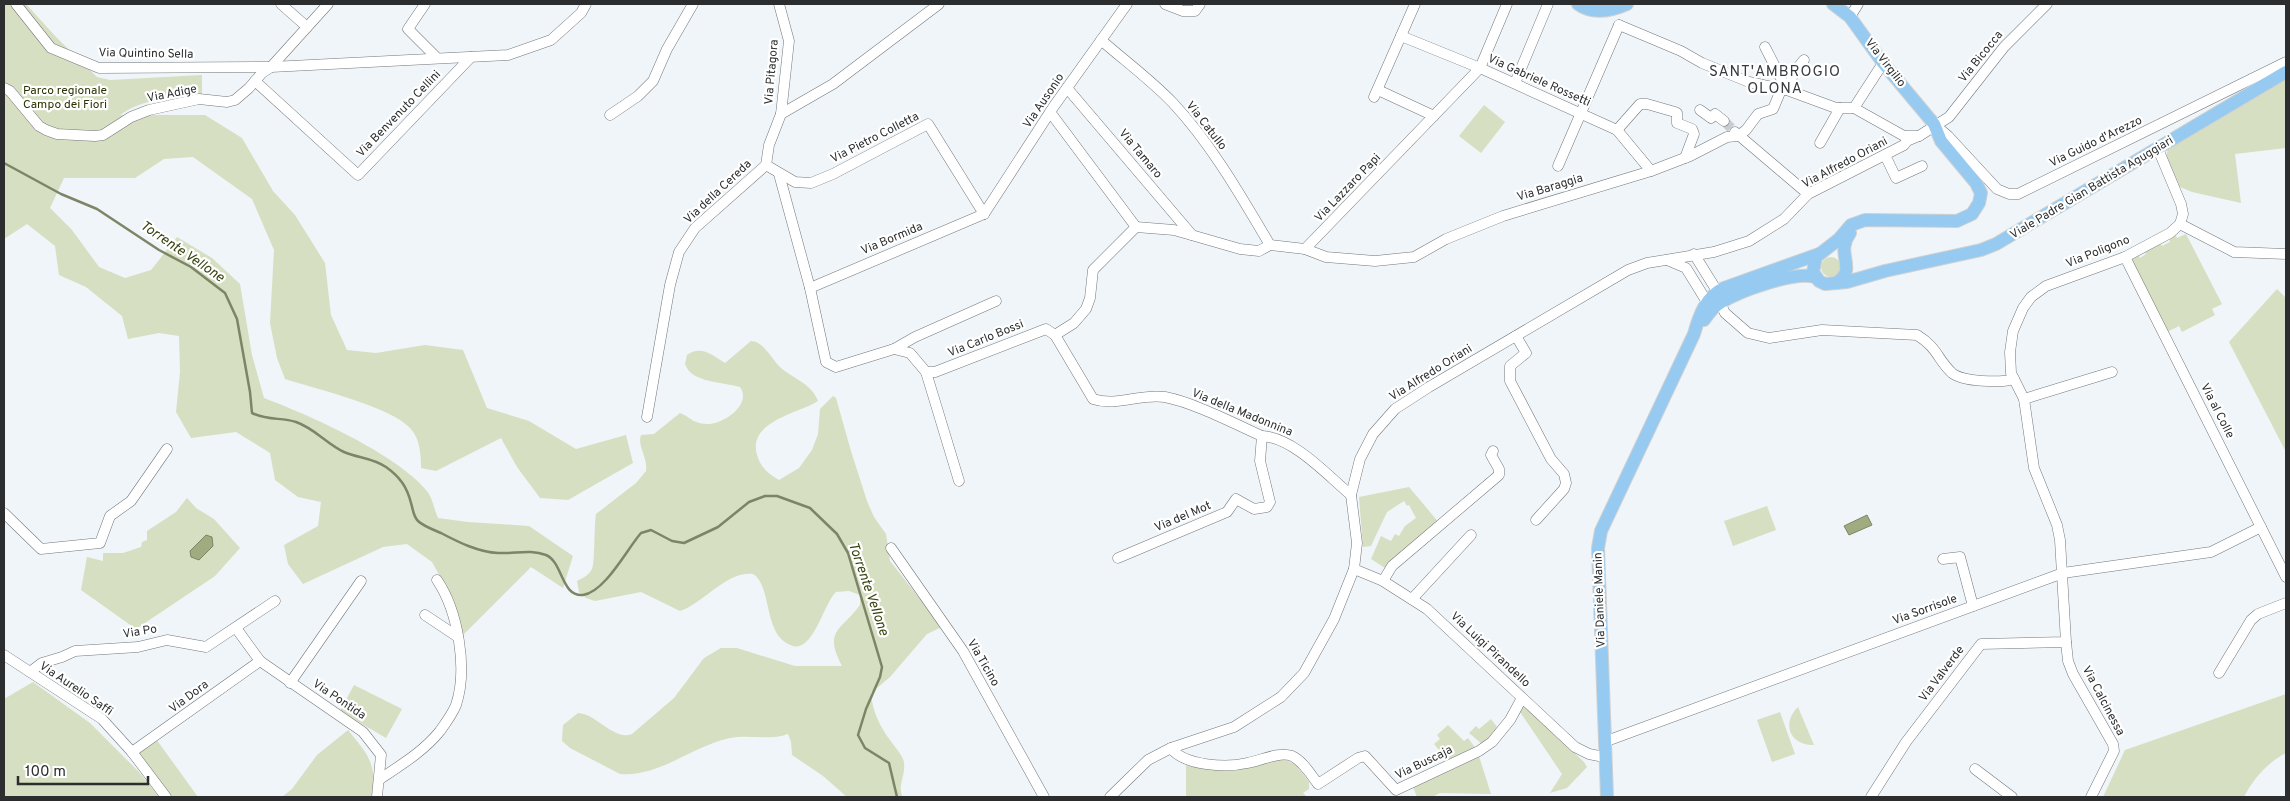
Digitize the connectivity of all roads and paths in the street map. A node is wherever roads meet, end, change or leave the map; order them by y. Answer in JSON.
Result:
{"nodes":[{"id":1,"x":16,"y":4,"type":"edge"},
{"id":2,"x":281,"y":4,"type":"edge"},
{"id":3,"x":328,"y":4,"type":"edge"},
{"id":4,"x":425,"y":4,"type":"edge"},
{"id":5,"x":586,"y":4,"type":"edge"},
{"id":6,"x":693,"y":4,"type":"edge"},
{"id":7,"x":779,"y":4,"type":"edge"},
{"id":8,"x":939,"y":4,"type":"edge"},
{"id":9,"x":1127,"y":4,"type":"edge"},
{"id":10,"x":1165,"y":4,"type":"edge"},
{"id":11,"x":1200,"y":4,"type":"edge"},
{"id":12,"x":1415,"y":4,"type":"edge"},
{"id":13,"x":1507,"y":4,"type":"edge"},
{"id":14,"x":1548,"y":4,"type":"edge"},
{"id":15,"x":1578,"y":4,"type":"edge"},
{"id":16,"x":1834,"y":4,"type":"edge"},
{"id":17,"x":1858,"y":4,"type":"edge"},
{"id":18,"x":2047,"y":4,"type":"edge"},
{"id":19,"x":1620,"y":5,"type":"edge"},
{"id":20,"x":1850,"y":18,"type":"junction"},
{"id":21,"x":1619,"y":25,"type":"junction"},
{"id":22,"x":307,"y":27,"type":"junction"},
{"id":23,"x":1401,"y":36,"type":"junction"},
{"id":24,"x":1101,"y":40,"type":"junction"},
{"id":25,"x":1765,"y":47,"type":"dead end"},
{"id":26,"x":471,"y":57,"type":"junction"},
{"id":27,"x":437,"y":58,"type":"junction"},
{"id":28,"x":1804,"y":60,"type":"dead end"},
{"id":29,"x":2286,"y":62,"type":"edge"},
{"id":30,"x":1883,"y":63,"type":"junction"},
{"id":31,"x":271,"y":67,"type":"junction"},
{"id":32,"x":1480,"y":68,"type":"junction"},
{"id":33,"x":2286,"y":72,"type":"edge"},
{"id":34,"x":255,"y":81,"type":"junction"},
{"id":35,"x":1515,"y":83,"type":"junction"},
{"id":36,"x":4,"y":88,"type":"edge"},
{"id":37,"x":1067,"y":88,"type":"junction"},
{"id":38,"x":1788,"y":91,"type":"junction"},
{"id":39,"x":1840,"y":108,"type":"junction"},
{"id":40,"x":1854,"y":108,"type":"junction"},
{"id":41,"x":1582,"y":110,"type":"junction"},
{"id":42,"x":1700,"y":110,"type":"dead end"},
{"id":43,"x":1050,"y":112,"type":"junction"},
{"id":44,"x":781,"y":114,"type":"junction"},
{"id":45,"x":610,"y":115,"type":"dead end"},
{"id":46,"x":1434,"y":116,"type":"junction"},
{"id":47,"x":1724,"y":121,"type":"tunnel mouth"},
{"id":48,"x":1934,"y":124,"type":"junction"},
{"id":49,"x":1617,"y":130,"type":"junction"},
{"id":50,"x":1736,"y":132,"type":"junction"},
{"id":51,"x":1919,"y":136,"type":"junction"},
{"id":52,"x":1820,"y":143,"type":"dead end"},
{"id":53,"x":2158,"y":149,"type":"junction"},
{"id":54,"x":1885,"y":156,"type":"junction"},
{"id":55,"x":1685,"y":158,"type":"junction"},
{"id":56,"x":766,"y":166,"type":"junction"},
{"id":57,"x":1558,"y":166,"type":"dead end"},
{"id":58,"x":1922,"y":166,"type":"dead end"},
{"id":59,"x":1651,"y":171,"type":"junction"},
{"id":60,"x":779,"y":174,"type":"junction"},
{"id":61,"x":1808,"y":194,"type":"junction"},
{"id":62,"x":984,"y":214,"type":"junction"},
{"id":63,"x":1872,"y":221,"type":"junction"},
{"id":64,"x":2180,"y":224,"type":"junction"},
{"id":65,"x":1136,"y":227,"type":"junction"},
{"id":66,"x":1193,"y":236,"type":"junction"},
{"id":67,"x":1270,"y":245,"type":"junction"},
{"id":68,"x":1306,"y":249,"type":"junction"},
{"id":69,"x":1821,"y":252,"type":"junction"},
{"id":70,"x":1694,"y":254,"type":"junction"},
{"id":71,"x":2286,"y":254,"type":"edge"},
{"id":72,"x":2125,"y":257,"type":"junction"},
{"id":73,"x":1844,"y":258,"type":"junction"},
{"id":74,"x":1664,"y":259,"type":"junction"},
{"id":75,"x":1885,"y":271,"type":"junction"},
{"id":76,"x":1815,"y":277,"type":"junction"},
{"id":77,"x":1836,"y":283,"type":"junction"},
{"id":78,"x":810,"y":288,"type":"junction"},
{"id":79,"x":1715,"y":298,"type":"junction"},
{"id":80,"x":996,"y":301,"type":"dead end"},
{"id":81,"x":1055,"y":334,"type":"junction"},
{"id":82,"x":1516,"y":336,"type":"junction"},
{"id":83,"x":894,"y":349,"type":"junction"},
{"id":84,"x":926,"y":372,"type":"junction"},
{"id":85,"x":2112,"y":372,"type":"dead end"},
{"id":86,"x":2014,"y":379,"type":"junction"},
{"id":87,"x":2024,"y":399,"type":"junction"},
{"id":88,"x":647,"y":417,"type":"dead end"},
{"id":89,"x":1262,"y":436,"type":"junction"},
{"id":90,"x":168,"y":449,"type":"dead end"},
{"id":91,"x":1493,"y":451,"type":"dead end"},
{"id":92,"x":959,"y":482,"type":"dead end"},
{"id":93,"x":1351,"y":495,"type":"junction"},
{"id":94,"x":4,"y":513,"type":"edge"},
{"id":95,"x":1536,"y":520,"type":"dead end"},
{"id":96,"x":2261,"y":528,"type":"junction"},
{"id":97,"x":1471,"y":535,"type":"dead end"},
{"id":98,"x":891,"y":548,"type":"dead end"},
{"id":99,"x":1118,"y":558,"type":"dead end"},
{"id":100,"x":1943,"y":559,"type":"dead end"},
{"id":101,"x":1354,"y":570,"type":"junction"},
{"id":102,"x":2063,"y":573,"type":"junction"},
{"id":103,"x":2286,"y":577,"type":"edge"},
{"id":104,"x":437,"y":580,"type":"dead end"},
{"id":105,"x":361,"y":581,"type":"dead end"},
{"id":106,"x":1383,"y":581,"type":"junction"},
{"id":107,"x":1412,"y":599,"type":"junction"},
{"id":108,"x":275,"y":600,"type":"dead end"},
{"id":109,"x":2286,"y":603,"type":"edge"},
{"id":110,"x":1973,"y":606,"type":"junction"},
{"id":111,"x":425,"y":615,"type":"dead end"},
{"id":112,"x":236,"y":628,"type":"junction"},
{"id":113,"x":458,"y":637,"type":"junction"},
{"id":114,"x":2066,"y":642,"type":"junction"},
{"id":115,"x":4,"y":654,"type":"edge"},
{"id":116,"x":260,"y":661,"type":"junction"},
{"id":117,"x":30,"y":672,"type":"junction"},
{"id":118,"x":2219,"y":673,"type":"dead end"},
{"id":119,"x":290,"y":682,"type":"junction"},
{"id":120,"x":1522,"y":698,"type":"junction"},
{"id":121,"x":1604,"y":742,"type":"junction"},
{"id":122,"x":1171,"y":748,"type":"junction"},
{"id":123,"x":132,"y":752,"type":"junction"},
{"id":124,"x":1604,"y":757,"type":"junction"},
{"id":125,"x":1975,"y":769,"type":"dead end"},
{"id":126,"x":380,"y":779,"type":"junction"},
{"id":127,"x":1875,"y":796,"type":"edge"},
{"id":128,"x":166,"y":797,"type":"edge"},
{"id":129,"x":377,"y":797,"type":"edge"},
{"id":130,"x":1044,"y":797,"type":"edge"},
{"id":131,"x":1110,"y":797,"type":"edge"},
{"id":132,"x":1606,"y":797,"type":"edge"},
{"id":133,"x":2012,"y":797,"type":"edge"},
{"id":134,"x":2091,"y":797,"type":"edge"}],
"edges":[{"from":1,"to":31,"type":"street","name":"Via Quintino Sella"},
{"from":2,"to":22,"type":"street"},
{"from":3,"to":22,"type":"street","name":"Via Adige"},
{"from":4,"to":27,"type":"street"},
{"from":5,"to":26,"type":"street","name":"Via Benvenuto Cellini"},
{"from":6,"to":45,"type":"street"},
{"from":7,"to":44,"type":"street","name":"Via Pitagora"},
{"from":8,"to":44,"type":"street"},
{"from":9,"to":24,"type":"street","name":"Via Ausonio"},
{"from":10,"to":11,"type":"street"},
{"from":12,"to":23,"type":"street"},
{"from":13,"to":32,"type":"street","name":"Via Lazzaro Papi"},
{"from":14,"to":35,"type":"street"},
{"from":15,"to":19,"type":"main road"},
{"from":16,"to":20,"type":"main road","name":"Via Virgilio"},
{"from":17,"to":20,"type":"street"},
{"from":18,"to":48,"type":"street","name":"Via Bicocca"},
{"from":19,"to":21,"type":"street"},
{"from":20,"to":30,"type":"main road","name":"Via Virgilio"},
{"from":21,"to":38,"type":"street"},
{"from":21,"to":41,"type":"street"},
{"from":22,"to":31,"type":"street","name":"Via Adige"},
{"from":23,"to":32,"type":"street","name":"Via Gabriele Rossetti"},
{"from":23,"to":46,"type":"street"},
{"from":24,"to":37,"type":"street","name":"Via Ausonio"},
{"from":24,"to":67,"type":"street","name":"Via Catullo"},
{"from":25,"to":38,"type":"street"},
{"from":26,"to":27,"type":"street","name":"Via Benvenuto Cellini"},
{"from":26,"to":34,"type":"street","name":"Via Benvenuto Cellini"},
{"from":27,"to":31,"type":"street","name":"Via Benvenuto Cellini"},
{"from":28,"to":38,"type":"street"},
{"from":29,"to":48,"type":"street","name":"Via Guido d'Arezzo"},
{"from":30,"to":40,"type":"street"},
{"from":30,"to":48,"type":"main road","name":"Via Virgilio"},
{"from":31,"to":34,"type":"street","name":"Via Adige"},
{"from":32,"to":35,"type":"street","name":"Via Gabriele Rossetti"},
{"from":32,"to":46,"type":"street","name":"Via Lazzaro Papi"},
{"from":33,"to":53,"type":"main road","name":"Viale Padre Gian Battista Aguggiari"},
{"from":34,"to":36,"type":"street","name":"Via Adige"},
{"from":35,"to":41,"type":"street","name":"Via Gabriele Rossetti"},
{"from":37,"to":43,"type":"street","name":"Via Ausonio"},
{"from":37,"to":66,"type":"street","name":"Via Tamaro"},
{"from":38,"to":39,"type":"street"},
{"from":38,"to":50,"type":"street","name":"Via Baraggia"},
{"from":39,"to":40,"type":"street"},
{"from":39,"to":52,"type":"street"},
{"from":40,"to":51,"type":"street"},
{"from":41,"to":49,"type":"street","name":"Via Gabriele Rossetti"},
{"from":41,"to":57,"type":"street"},
{"from":42,"to":47,"type":"street"},
{"from":43,"to":62,"type":"street","name":"Via Ausonio"},
{"from":43,"to":65,"type":"street"},
{"from":44,"to":56,"type":"street","name":"Via della Cereda"},
{"from":46,"to":68,"type":"street","name":"Via Lazzaro Papi"},
{"from":48,"to":51,"type":"street","name":"Via Bicocca"},
{"from":48,"to":63,"type":"main road"},
{"from":49,"to":55,"type":"street"},
{"from":49,"to":59,"type":"street","name":"Via Gabriele Rossetti"},
{"from":50,"to":55,"type":"street","name":"Via Baraggia"},
{"from":50,"to":61,"type":"street"},
{"from":51,"to":54,"type":"street","name":"Via Alfredo Oriani"},
{"from":53,"to":64,"type":"street"},
{"from":53,"to":75,"type":"main road","name":"Viale Padre Gian Battista Aguggiari"},
{"from":54,"to":58,"type":"street"},
{"from":54,"to":61,"type":"street","name":"Via Alfredo Oriani"},
{"from":55,"to":59,"type":"street","name":"Via Baraggia"},
{"from":56,"to":60,"type":"street","name":"Via Pietro Colletta"},
{"from":56,"to":88,"type":"street","name":"Via della Cereda"},
{"from":59,"to":68,"type":"street","name":"Via Baraggia"},
{"from":60,"to":62,"type":"street","name":"Via Pietro Colletta"},
{"from":60,"to":78,"type":"street"},
{"from":61,"to":70,"type":"street","name":"Via Alfredo Oriani"},
{"from":62,"to":78,"type":"street","name":"Via Bormida"},
{"from":63,"to":69,"type":"main road"},
{"from":63,"to":73,"type":"main road"},
{"from":64,"to":71,"type":"street"},
{"from":64,"to":72,"type":"street","name":"Via Poligono"},
{"from":65,"to":66,"type":"street"},
{"from":65,"to":81,"type":"street"},
{"from":66,"to":67,"type":"street"},
{"from":67,"to":68,"type":"street"},
{"from":69,"to":73,"type":"main road","name":"Viale Padre Gian Battista Aguggiari"},
{"from":69,"to":76,"type":"main road"},
{"from":69,"to":79,"type":"main road","name":"Via Daniele Manin"},
{"from":70,"to":74,"type":"street","name":"Via Alfredo Oriani"},
{"from":70,"to":79,"type":"street"},
{"from":72,"to":86,"type":"street","name":"Via Poligono"},
{"from":72,"to":96,"type":"street","name":"Via al Colle"},
{"from":73,"to":75,"type":"main road","name":"Viale Padre Gian Battista Aguggiari"},
{"from":73,"to":77,"type":"main road"},
{"from":74,"to":79,"type":"street"},
{"from":74,"to":82,"type":"street","name":"Via Alfredo Oriani"},
{"from":75,"to":77,"type":"main road","name":"Viale Padre Gian Battista Aguggiari"},
{"from":76,"to":77,"type":"main road","name":"Viale Padre Gian Battista Aguggiari"},
{"from":76,"to":79,"type":"main road","name":"Via Daniele Manin"},
{"from":78,"to":83,"type":"street"},
{"from":79,"to":86,"type":"street"},
{"from":79,"to":121,"type":"main road","name":"Via Daniele Manin"},
{"from":80,"to":83,"type":"street"},
{"from":81,"to":84,"type":"street","name":"Via Carlo Bossi"},
{"from":81,"to":89,"type":"street","name":"Via della Madonnina"},
{"from":82,"to":93,"type":"street","name":"Via Alfredo Oriani"},
{"from":82,"to":95,"type":"street"},
{"from":83,"to":84,"type":"street"},
{"from":84,"to":92,"type":"street"},
{"from":85,"to":87,"type":"street"},
{"from":86,"to":87,"type":"street","name":"Via Poligono"},
{"from":87,"to":102,"type":"street","name":"Via Poligono"},
{"from":89,"to":93,"type":"street","name":"Via della Madonnina"},
{"from":89,"to":99,"type":"street","name":"Via del Mot"},
{"from":90,"to":94,"type":"street"},
{"from":91,"to":106,"type":"street"},
{"from":93,"to":101,"type":"street","name":"Via Alfredo Oriani"},
{"from":96,"to":102,"type":"street","name":"Via Sorrisole"},
{"from":96,"to":103,"type":"street","name":"Via al Colle"},
{"from":97,"to":107,"type":"street"},
{"from":98,"to":130,"type":"street","name":"Via Ticino"},
{"from":100,"to":110,"type":"street"},
{"from":101,"to":106,"type":"street","name":"Via Luigi Pirandello"},
{"from":101,"to":122,"type":"street","name":"Via Alfredo Oriani"},
{"from":102,"to":110,"type":"street","name":"Via Sorrisole"},
{"from":102,"to":114,"type":"street"},
{"from":104,"to":113,"type":"street"},
{"from":105,"to":119,"type":"street"},
{"from":106,"to":107,"type":"street","name":"Via Luigi Pirandello"},
{"from":107,"to":120,"type":"street","name":"Via Luigi Pirandello"},
{"from":108,"to":112,"type":"street","name":"Via Po"},
{"from":109,"to":118,"type":"street"},
{"from":110,"to":121,"type":"street","name":"Via Sorrisole"},
{"from":111,"to":113,"type":"street"},
{"from":112,"to":116,"type":"street","name":"Via Pontida"},
{"from":112,"to":117,"type":"street","name":"Via Po"},
{"from":113,"to":126,"type":"street"},
{"from":114,"to":127,"type":"street","name":"Via Valverde"},
{"from":114,"to":134,"type":"street","name":"Via Calcinessa"},
{"from":115,"to":117,"type":"street","name":"Via Aurelio Saffi"},
{"from":116,"to":119,"type":"street","name":"Via Pontida"},
{"from":116,"to":123,"type":"street","name":"Via Dora"},
{"from":117,"to":123,"type":"street","name":"Via Aurelio Saffi"},
{"from":119,"to":126,"type":"street","name":"Via Pontida"},
{"from":120,"to":122,"type":"street","name":"Via Buscaja"},
{"from":120,"to":124,"type":"street","name":"Via Luigi Pirandello"},
{"from":121,"to":124,"type":"main road","name":"Via Daniele Manin"},
{"from":122,"to":131,"type":"street","name":"Via Alfredo Oriani"},
{"from":123,"to":128,"type":"street","name":"Via Aurelio Saffi"},
{"from":124,"to":132,"type":"main road","name":"Via Daniele Manin"},
{"from":125,"to":133,"type":"street"},
{"from":126,"to":129,"type":"street","name":"Via Pontida"}]}
